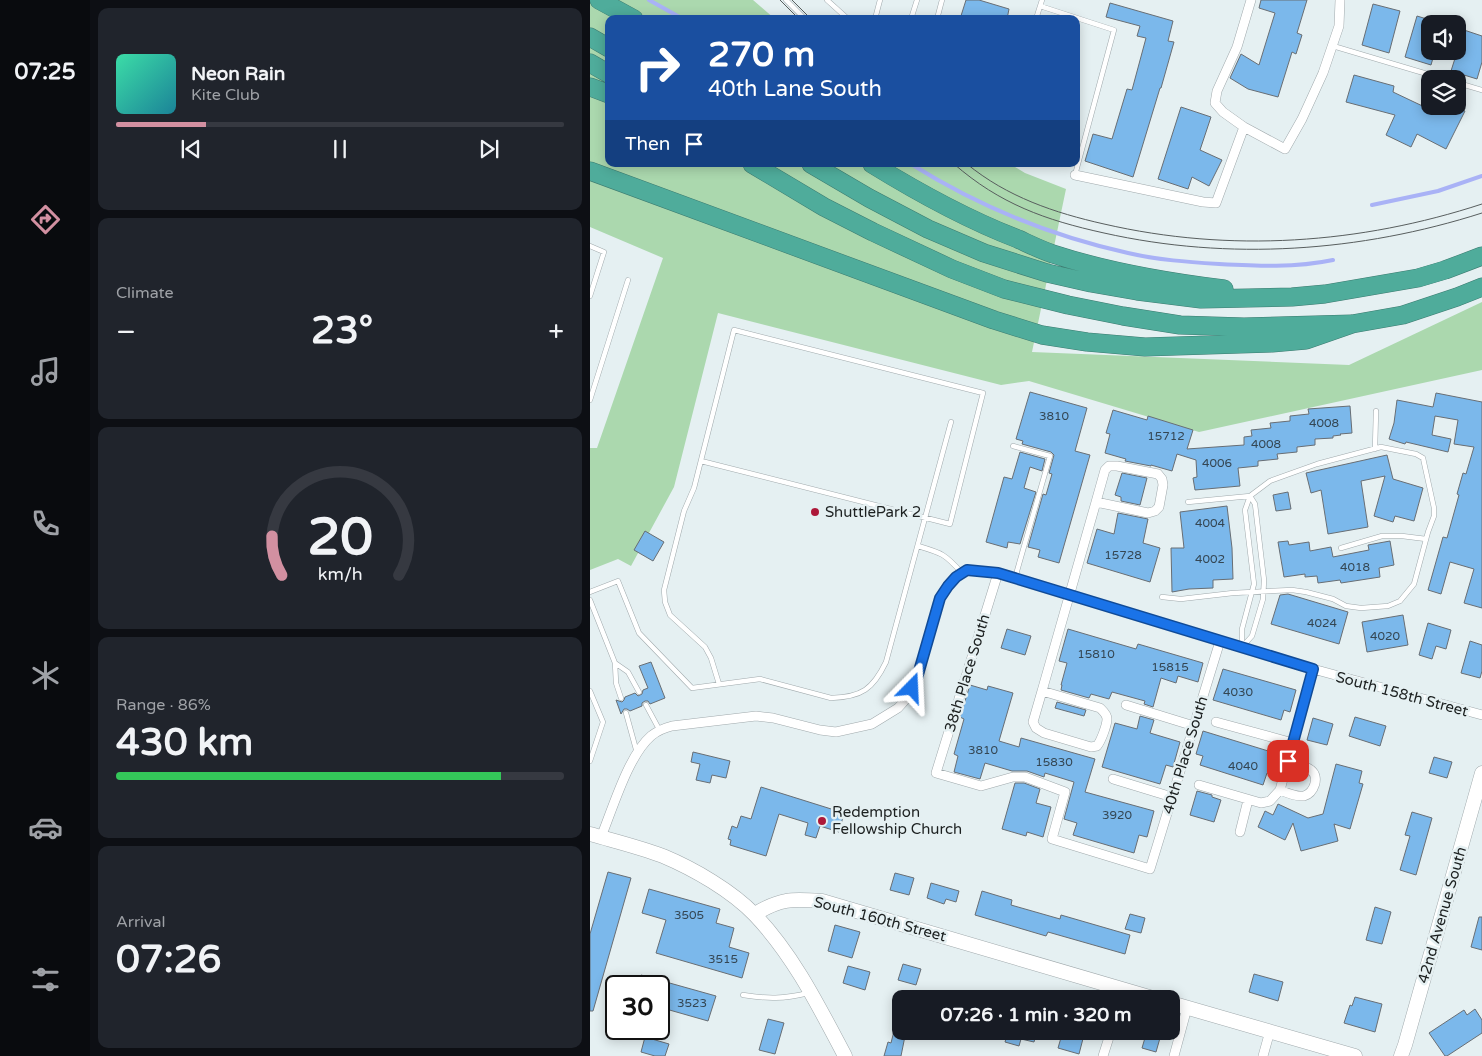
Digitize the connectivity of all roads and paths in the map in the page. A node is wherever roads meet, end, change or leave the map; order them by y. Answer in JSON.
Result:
{"nodes":[{"id":1,"x":599,"y":0,"type":"edge"},
{"id":2,"x":786,"y":0,"type":"edge"},
{"id":3,"x":828,"y":0,"type":"edge"},
{"id":4,"x":880,"y":0,"type":"edge"},
{"id":5,"x":917,"y":0,"type":"edge"},
{"id":6,"x":942,"y":0,"type":"edge"},
{"id":7,"x":1042,"y":0,"type":"edge"},
{"id":8,"x":1252,"y":0,"type":"edge"},
{"id":9,"x":1340,"y":0,"type":"edge"},
{"id":10,"x":1040,"y":6,"type":"junction"},
{"id":11,"x":627,"y":15,"type":"edge"},
{"id":12,"x":801,"y":15,"type":"edge"},
{"id":13,"x":844,"y":15,"type":"edge"},
{"id":14,"x":875,"y":15,"type":"edge"},
{"id":15,"x":912,"y":15,"type":"edge"},
{"id":16,"x":937,"y":15,"type":"edge"},
{"id":17,"x":1037,"y":15,"type":"edge"},
{"id":18,"x":1068,"y":15,"type":"edge"},
{"id":19,"x":1080,"y":19,"type":"edge"},
{"id":20,"x":590,"y":37,"type":"edge"},
{"id":21,"x":605,"y":46,"type":"edge"},
{"id":22,"x":1332,"y":46,"type":"junction"},
{"id":23,"x":590,"y":63,"type":"edge"},
{"id":24,"x":605,"y":72,"type":"edge"},
{"id":25,"x":1421,"y":72,"type":"edge"},
{"id":26,"x":1466,"y":85,"type":"edge"},
{"id":27,"x":590,"y":87,"type":"edge"},
{"id":28,"x":1482,"y":90,"type":"edge"},
{"id":29,"x":605,"y":93,"type":"edge"},
{"id":30,"x":1244,"y":127,"type":"junction"},
{"id":31,"x":1080,"y":156,"type":"edge"},
{"id":32,"x":757,"y":167,"type":"edge"},
{"id":33,"x":816,"y":167,"type":"edge"},
{"id":34,"x":877,"y":167,"type":"edge"},
{"id":35,"x":1077,"y":167,"type":"edge"},
{"id":36,"x":590,"y":171,"type":"edge"},
{"id":37,"x":1075,"y":175,"type":"joint"},
{"id":38,"x":590,"y":246,"type":"edge"},
{"id":39,"x":1482,"y":256,"type":"edge"},
{"id":40,"x":628,"y":280,"type":"dead end"},
{"id":41,"x":1482,"y":287,"type":"edge"},
{"id":42,"x":590,"y":296,"type":"edge"},
{"id":43,"x":1292,"y":297,"type":"junction"},
{"id":44,"x":1352,"y":324,"type":"junction"},
{"id":45,"x":590,"y":400,"type":"edge"},
{"id":46,"x":1376,"y":411,"type":"dead end"},
{"id":47,"x":951,"y":422,"type":"dead end"},
{"id":48,"x":1013,"y":446,"type":"dead end"},
{"id":49,"x":1375,"y":449,"type":"junction"},
{"id":50,"x":701,"y":461,"type":"junction"},
{"id":51,"x":1250,"y":496,"type":"junction"},
{"id":52,"x":1096,"y":502,"type":"junction"},
{"id":53,"x":1188,"y":502,"type":"dead end"},
{"id":54,"x":925,"y":518,"type":"junction"},
{"id":55,"x":1426,"y":539,"type":"junction"},
{"id":56,"x":918,"y":546,"type":"junction"},
{"id":57,"x":1341,"y":548,"type":"dead end"},
{"id":58,"x":962,"y":573,"type":"junction"},
{"id":59,"x":998,"y":573,"type":"junction"},
{"id":60,"x":1015,"y":578,"type":"junction"},
{"id":61,"x":590,"y":592,"type":"edge"},
{"id":62,"x":1252,"y":592,"type":"junction"},
{"id":63,"x":1263,"y":592,"type":"junction"},
{"id":64,"x":1069,"y":595,"type":"junction"},
{"id":65,"x":1162,"y":597,"type":"dead end"},
{"id":66,"x":590,"y":600,"type":"edge"},
{"id":67,"x":1220,"y":641,"type":"junction"},
{"id":68,"x":1242,"y":648,"type":"junction"},
{"id":69,"x":615,"y":663,"type":"junction"},
{"id":70,"x":1313,"y":669,"type":"junction"},
{"id":71,"x":719,"y":684,"type":"junction"},
{"id":72,"x":590,"y":691,"type":"edge"},
{"id":73,"x":1042,"y":691,"type":"junction"},
{"id":74,"x":639,"y":692,"type":"dead end"},
{"id":75,"x":621,"y":698,"type":"dead end"},
{"id":76,"x":646,"y":705,"type":"dead end"},
{"id":77,"x":1126,"y":705,"type":"dead end"},
{"id":78,"x":626,"y":713,"type":"dead end"},
{"id":79,"x":1482,"y":715,"type":"edge"},
{"id":80,"x":1216,"y":722,"type":"dead end"},
{"id":81,"x":1194,"y":726,"type":"junction"},
{"id":82,"x":660,"y":731,"type":"junction"},
{"id":83,"x":1292,"y":743,"type":"junction"},
{"id":84,"x":637,"y":753,"type":"junction"},
{"id":85,"x":590,"y":761,"type":"edge"},
{"id":86,"x":1288,"y":761,"type":"junction"},
{"id":87,"x":1482,"y":773,"type":"edge"},
{"id":88,"x":1113,"y":779,"type":"dead end"},
{"id":89,"x":1199,"y":785,"type":"dead end"},
{"id":90,"x":1280,"y":790,"type":"junction"},
{"id":91,"x":1172,"y":797,"type":"junction"},
{"id":92,"x":1248,"y":800,"type":"junction"},
{"id":93,"x":1240,"y":832,"type":"dead end"},
{"id":94,"x":596,"y":836,"type":"edge"},
{"id":95,"x":1150,"y":869,"type":"joint"},
{"id":96,"x":754,"y":914,"type":"junction"},
{"id":97,"x":1109,"y":990,"type":"edge"},
{"id":98,"x":810,"y":993,"type":"junction"},
{"id":99,"x":743,"y":994,"type":"dead end"},
{"id":100,"x":1180,"y":1006,"type":"edge"},
{"id":101,"x":1187,"y":1008,"type":"junction"},
{"id":102,"x":1270,"y":1031,"type":"junction"},
{"id":103,"x":1108,"y":1040,"type":"edge"},
{"id":104,"x":845,"y":1056,"type":"edge"},
{"id":105,"x":1103,"y":1056,"type":"edge"},
{"id":106,"x":1174,"y":1056,"type":"edge"},
{"id":107,"x":1263,"y":1056,"type":"edge"},
{"id":108,"x":1354,"y":1056,"type":"edge"},
{"id":109,"x":1401,"y":1056,"type":"edge"}],
"edges":[{"from":1,"to":11,"type":"highway"},
{"from":2,"to":12,"type":"lane"},
{"from":3,"to":13,"type":"lane"},
{"from":4,"to":14,"type":"lane"},
{"from":5,"to":15,"type":"lane"},
{"from":6,"to":16,"type":"lane"},
{"from":7,"to":10,"type":"lane"},
{"from":8,"to":30,"type":"street"},
{"from":9,"to":22,"type":"street"},
{"from":10,"to":17,"type":"lane"},
{"from":10,"to":18,"type":"lane"},
{"from":19,"to":31,"type":"lane"},
{"from":20,"to":21,"type":"highway"},
{"from":22,"to":25,"type":"lane"},
{"from":22,"to":30,"type":"street"},
{"from":23,"to":24,"type":"highway"},
{"from":26,"to":28,"type":"lane"},
{"from":27,"to":29,"type":"highway"},
{"from":30,"to":37,"type":"street"},
{"from":32,"to":44,"type":"highway"},
{"from":33,"to":43,"type":"highway"},
{"from":34,"to":43,"type":"highway"},
{"from":35,"to":37,"type":"lane"},
{"from":36,"to":44,"type":"highway"},
{"from":38,"to":42,"type":"lane"},
{"from":39,"to":43,"type":"highway"},
{"from":40,"to":45,"type":"lane"},
{"from":41,"to":44,"type":"highway"},
{"from":46,"to":49,"type":"lane"},
{"from":47,"to":54,"type":"lane"},
{"from":48,"to":60,"type":"lane"},
{"from":49,"to":51,"type":"lane"},
{"from":49,"to":55,"type":"lane"},
{"from":50,"to":54,"type":"lane"},
{"from":50,"to":54,"type":"lane"},
{"from":50,"to":71,"type":"lane"},
{"from":51,"to":53,"type":"lane"},
{"from":51,"to":62,"type":"lane"},
{"from":51,"to":63,"type":"lane"},
{"from":52,"to":52,"type":"street"},
{"from":52,"to":64,"type":"street"},
{"from":54,"to":56,"type":"lane"},
{"from":55,"to":57,"type":"lane"},
{"from":55,"to":63,"type":"lane"},
{"from":56,"to":58,"type":"lane"},
{"from":56,"to":71,"type":"lane"},
{"from":58,"to":59,"type":"street","name":"South 158th Street"},
{"from":58,"to":82,"type":"street"},
{"from":59,"to":60,"type":"street","name":"South 158th Street"},
{"from":59,"to":95,"type":"street","name":"38th Place South"},
{"from":60,"to":64,"type":"street","name":"South 158th Street"},
{"from":61,"to":71,"type":"lane"},
{"from":62,"to":63,"type":"lane"},
{"from":62,"to":65,"type":"lane"},
{"from":62,"to":68,"type":"lane"},
{"from":63,"to":68,"type":"lane"},
{"from":64,"to":67,"type":"street","name":"South 158th Street"},
{"from":64,"to":73,"type":"street"},
{"from":66,"to":69,"type":"lane"},
{"from":67,"to":68,"type":"street","name":"South 158th Street"},
{"from":67,"to":81,"type":"street","name":"40th Place South"},
{"from":68,"to":70,"type":"street","name":"South 158th Street"},
{"from":69,"to":74,"type":"lane"},
{"from":69,"to":75,"type":"lane"},
{"from":70,"to":79,"type":"street","name":"South 158th Street"},
{"from":70,"to":83,"type":"street"},
{"from":72,"to":85,"type":"lane"},
{"from":73,"to":73,"type":"street"},
{"from":76,"to":82,"type":"lane"},
{"from":77,"to":81,"type":"street"},
{"from":78,"to":84,"type":"lane"},
{"from":80,"to":83,"type":"street"},
{"from":81,"to":91,"type":"street","name":"40th Place South"},
{"from":82,"to":84,"type":"street"},
{"from":83,"to":86,"type":"street"},
{"from":84,"to":94,"type":"street"},
{"from":86,"to":90,"type":"street"},
{"from":86,"to":90,"type":"street"},
{"from":87,"to":109,"type":"street","name":"42nd Avenue South"},
{"from":88,"to":91,"type":"street"},
{"from":89,"to":92,"type":"street"},
{"from":90,"to":92,"type":"street"},
{"from":91,"to":95,"type":"street","name":"40th Place South"},
{"from":92,"to":93,"type":"street"},
{"from":94,"to":96,"type":"street"},
{"from":96,"to":97,"type":"street","name":"South 160th Street"},
{"from":96,"to":98,"type":"street"},
{"from":98,"to":99,"type":"lane"},
{"from":98,"to":104,"type":"street"},
{"from":100,"to":101,"type":"street"},
{"from":101,"to":102,"type":"street"},
{"from":101,"to":106,"type":"street"},
{"from":102,"to":107,"type":"street"},
{"from":102,"to":108,"type":"street"},
{"from":103,"to":105,"type":"street"}]}
